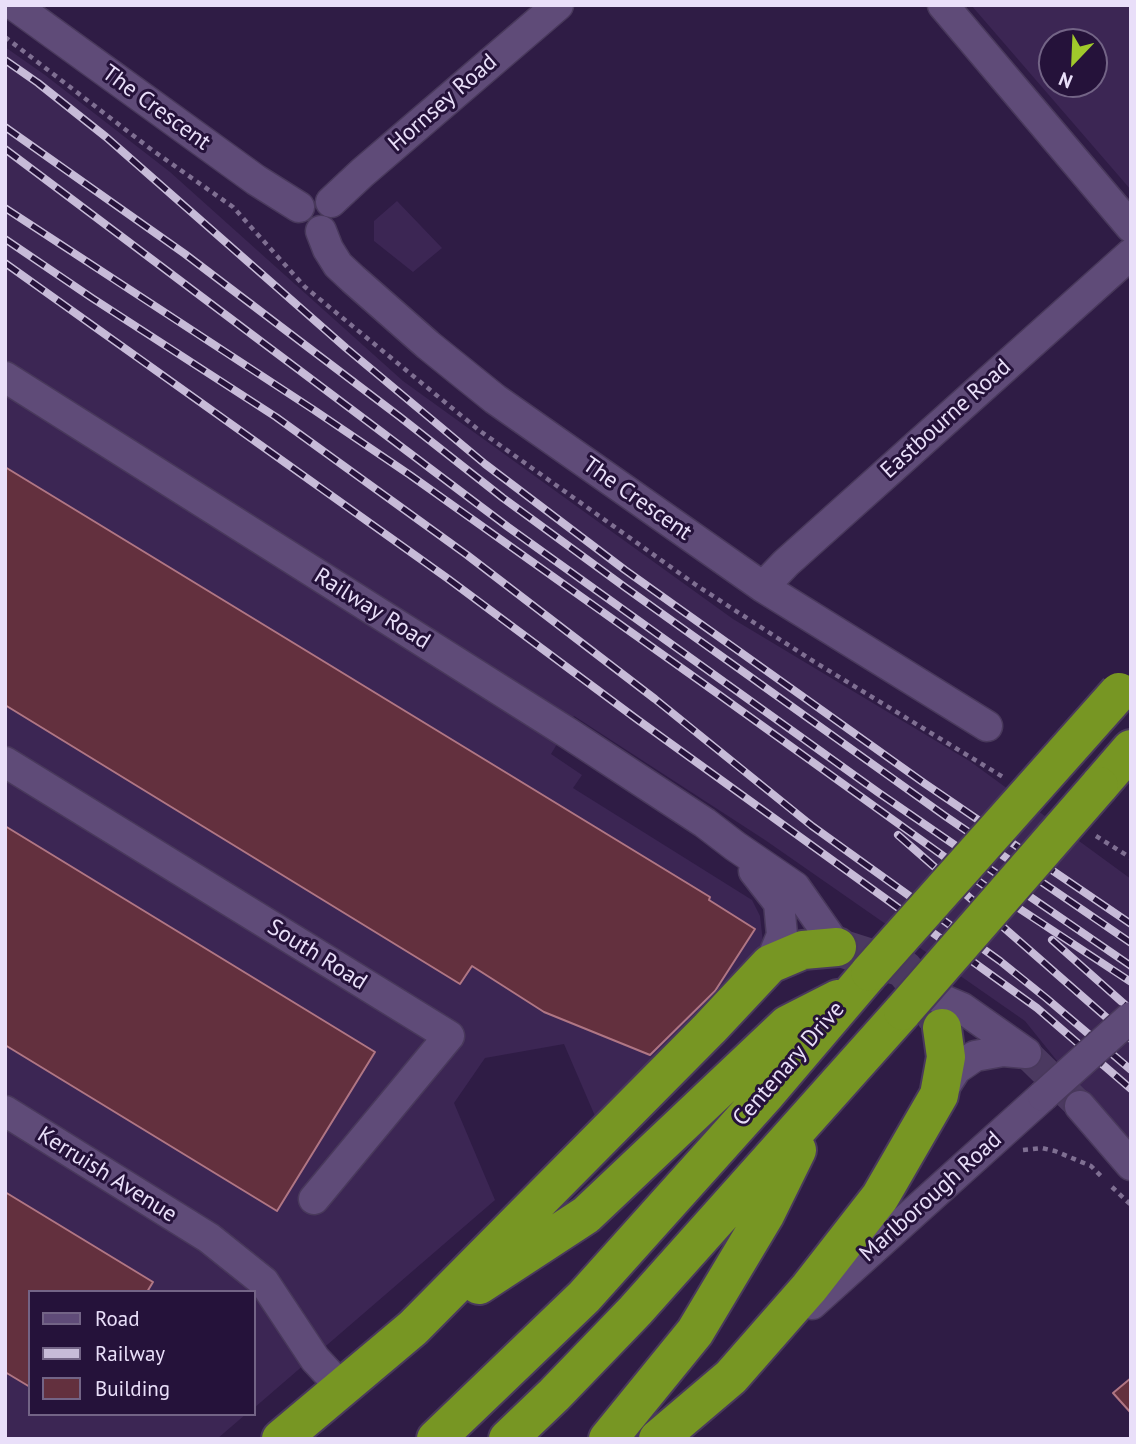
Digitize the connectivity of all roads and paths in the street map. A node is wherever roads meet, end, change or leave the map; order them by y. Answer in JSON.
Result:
{"nodes":[{"id":1,"x":14,"y":5,"type":"edge"},
{"id":2,"x":558,"y":5,"type":"edge"},
{"id":3,"x":943,"y":5,"type":"edge"},
{"id":4,"x":331,"y":202,"type":"junction"},
{"id":5,"x":299,"y":207,"type":"junction"},
{"id":6,"x":1131,"y":227,"type":"edge"},
{"id":7,"x":321,"y":231,"type":"junction"},
{"id":8,"x":1131,"y":254,"type":"edge"},
{"id":9,"x":5,"y":377,"type":"edge"},
{"id":10,"x":764,"y":587,"type":"junction"},
{"id":11,"x":1125,"y":685,"type":"edge"},
{"id":12,"x":987,"y":726,"type":"dead end"},
{"id":13,"x":1131,"y":749,"type":"edge"},
{"id":14,"x":5,"y":762,"type":"edge"},
{"id":15,"x":734,"y":846,"type":"junction"},
{"id":16,"x":837,"y":947,"type":"joint"},
{"id":17,"x":770,"y":964,"type":"junction"},
{"id":18,"x":860,"y":982,"type":"junction"},
{"id":19,"x":922,"y":991,"type":"tunnel mouth"},
{"id":20,"x":1131,"y":1017,"type":"edge"},
{"id":21,"x":942,"y":1028,"type":"tunnel mouth"},
{"id":22,"x":939,"y":1095,"type":"junction"},
{"id":23,"x":818,"y":1107,"type":"junction"},
{"id":24,"x":1080,"y":1107,"type":"tunnel mouth"},
{"id":25,"x":5,"y":1111,"type":"edge"},
{"id":26,"x":1016,"y":1145,"type":"dead end"},
{"id":27,"x":1121,"y":1175,"type":"edge"},
{"id":28,"x":1101,"y":1176,"type":"dead end"},
{"id":29,"x":314,"y":1199,"type":"dead end"},
{"id":30,"x":1131,"y":1205,"type":"edge"},
{"id":31,"x":413,"y":1328,"type":"junction"},
{"id":32,"x":731,"y":1377,"type":"junction"},
{"id":33,"x":342,"y":1388,"type":"junction"},
{"id":34,"x":281,"y":1439,"type":"edge"},
{"id":35,"x":436,"y":1439,"type":"edge"},
{"id":36,"x":508,"y":1439,"type":"edge"},
{"id":37,"x":608,"y":1439,"type":"edge"},
{"id":38,"x":658,"y":1439,"type":"edge"}],
"edges":[{"from":1,"to":5,"type":"street","name":"The Crescent"},
{"from":2,"to":4,"type":"street","name":"Hornsey Road"},
{"from":3,"to":6,"type":"street"},
{"from":4,"to":5,"type":"street"},
{"from":4,"to":7,"type":"street"},
{"from":5,"to":7,"type":"street"},
{"from":7,"to":10,"type":"street","name":"The Crescent"},
{"from":8,"to":10,"type":"street","name":"Eastbourne Road"},
{"from":9,"to":15,"type":"street","name":"Railway Road"},
{"from":10,"to":12,"type":"street","name":"The Crescent"},
{"from":11,"to":18,"type":"highway","name":"Centenary Drive","bridge":true},
{"from":13,"to":23,"type":"highway","bridge":true},
{"from":14,"to":29,"type":"street","name":"South Road"},
{"from":15,"to":16,"type":"street","name":"Railway Road"},
{"from":15,"to":17,"type":"street","name":"Railway Road"},
{"from":16,"to":17,"type":"highway"},
{"from":17,"to":31,"type":"highway"},
{"from":18,"to":31,"type":"highway"},
{"from":18,"to":35,"type":"highway","name":"Centenary Drive"},
{"from":19,"to":22,"type":"street"},
{"from":20,"to":32,"type":"street","name":"Marlborough Road","bridge":true},
{"from":21,"to":22,"type":"highway"},
{"from":22,"to":32,"type":"highway"},
{"from":23,"to":36,"type":"highway"},
{"from":23,"to":37,"type":"highway"},
{"from":24,"to":27,"type":"street"},
{"from":25,"to":33,"type":"street","name":"Kerruish Avenue"},
{"from":26,"to":28,"type":"path"},
{"from":27,"to":30,"type":"path"},
{"from":31,"to":33,"type":"highway"},
{"from":32,"to":38,"type":"highway"},
{"from":33,"to":34,"type":"highway"}]}
